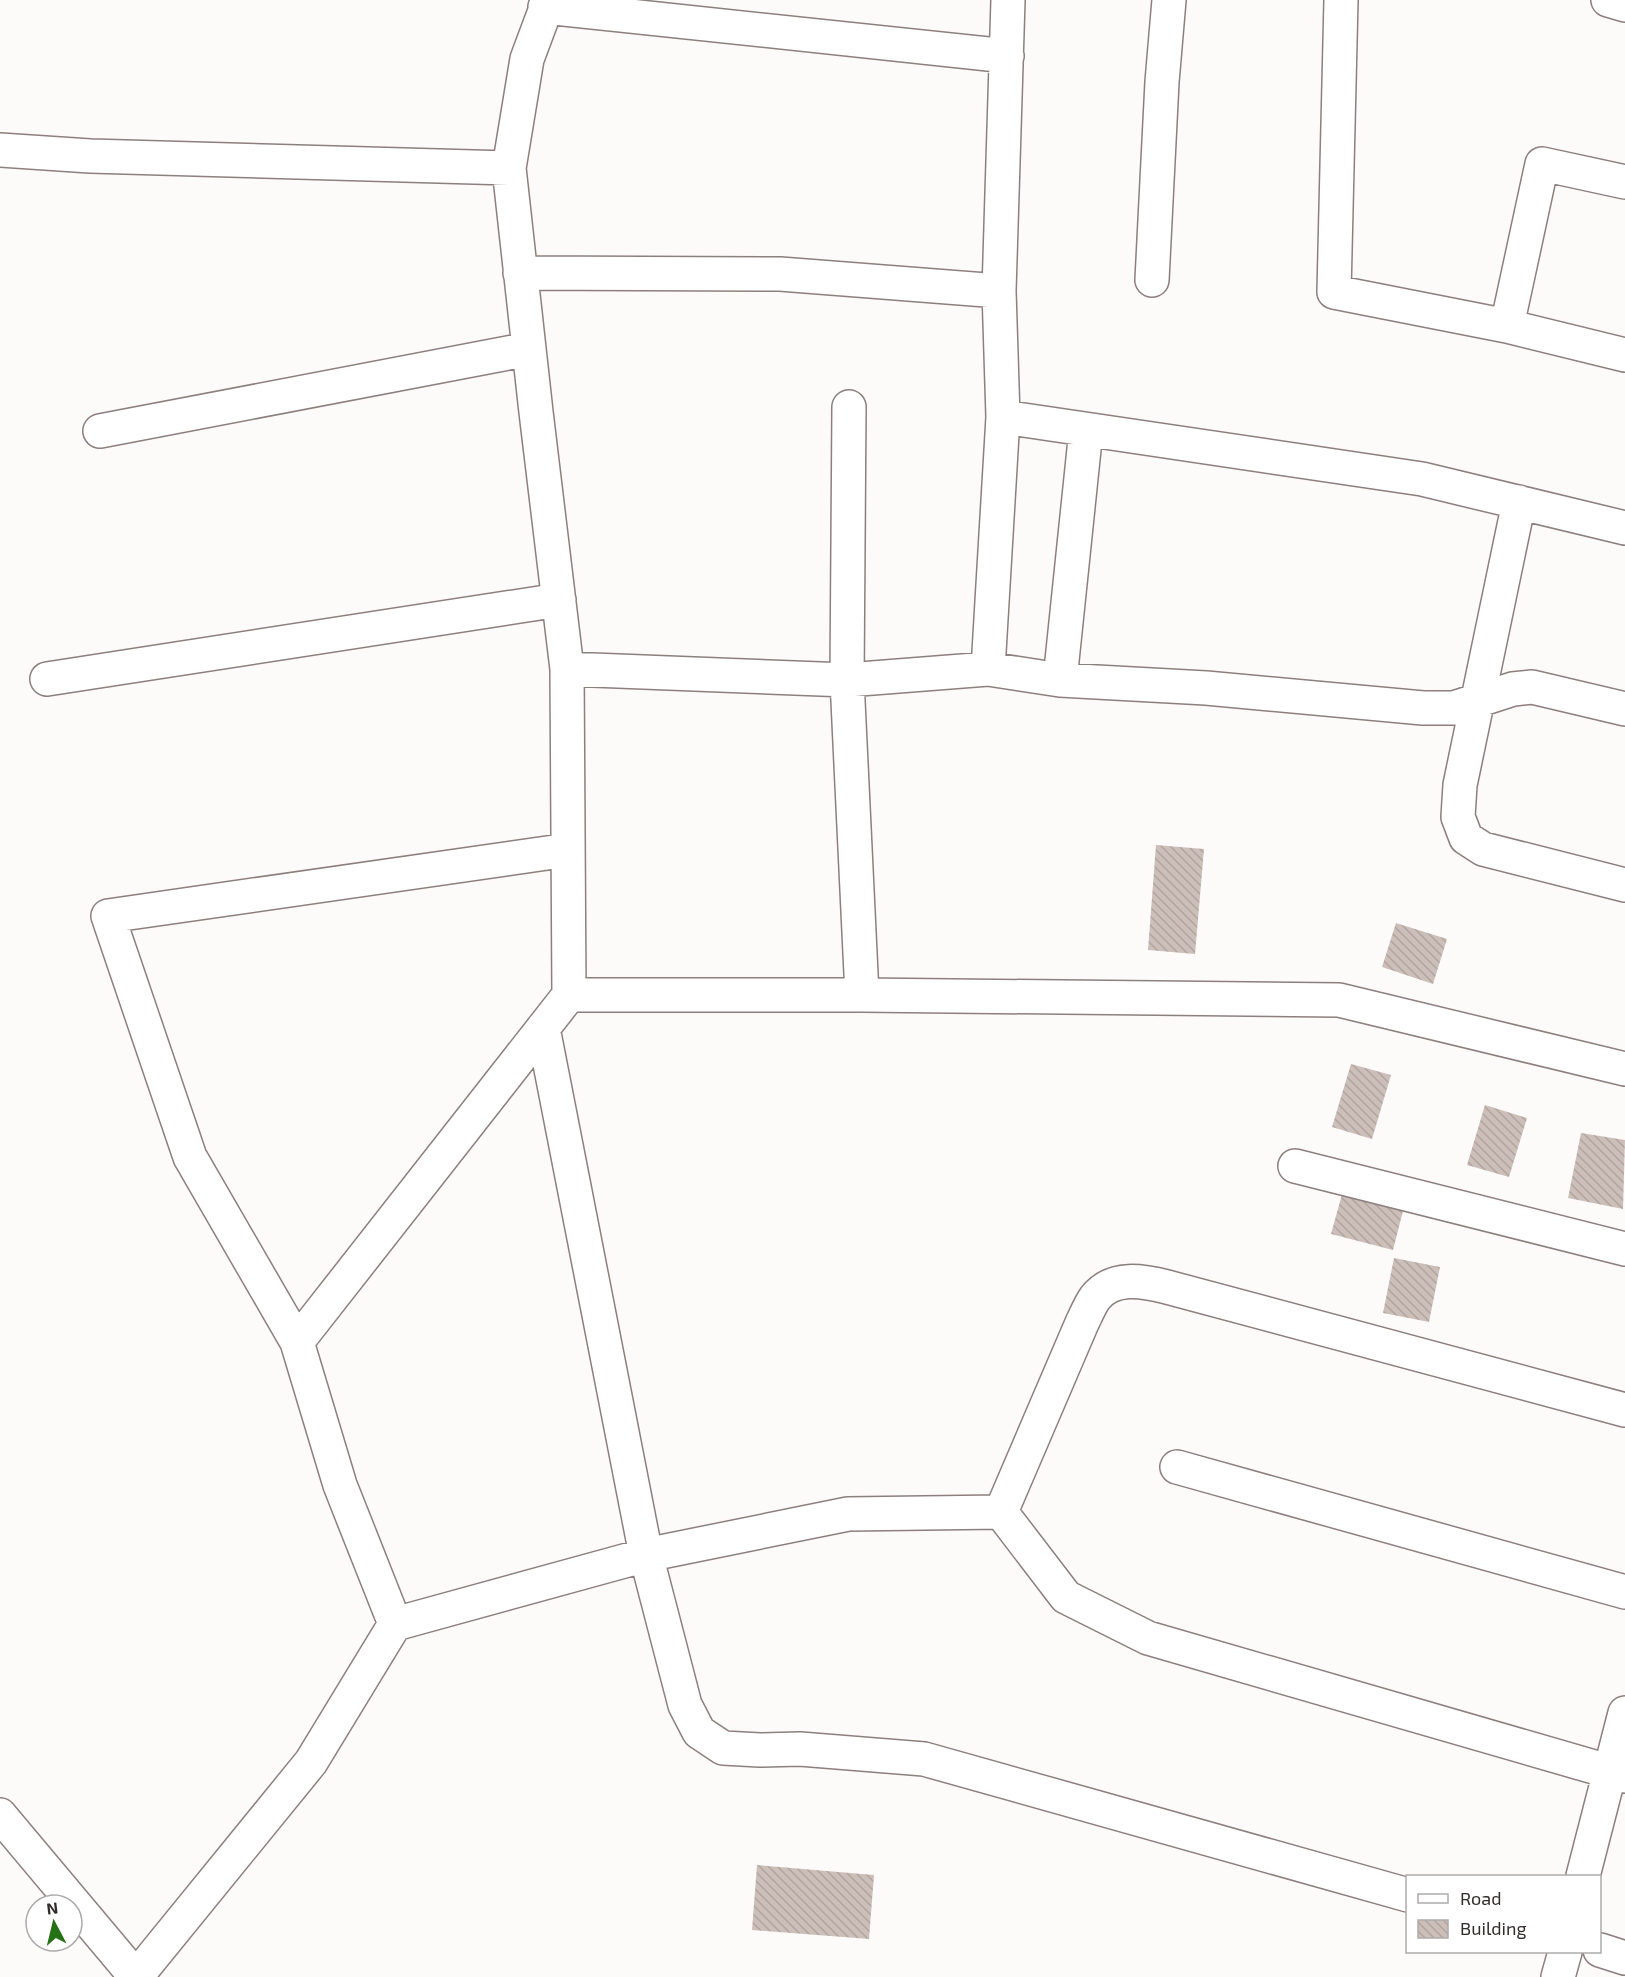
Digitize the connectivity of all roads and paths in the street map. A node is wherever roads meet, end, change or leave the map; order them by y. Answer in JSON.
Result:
{"nodes":[{"id":1,"x":1008,"y":0,"type":"edge"},
{"id":2,"x":1169,"y":0,"type":"edge"},
{"id":3,"x":1341,"y":0,"type":"edge"},
{"id":4,"x":1608,"y":0,"type":"edge"},
{"id":5,"x":547,"y":3,"type":"edge"},
{"id":6,"x":1625,"y":5,"type":"edge"},
{"id":7,"x":1007,"y":56,"type":"junction"},
{"id":8,"x":0,"y":150,"type":"edge"},
{"id":9,"x":509,"y":168,"type":"junction"},
{"id":10,"x":1625,"y":182,"type":"edge"},
{"id":11,"x":520,"y":273,"type":"junction"},
{"id":12,"x":1152,"y":280,"type":"dead end"},
{"id":13,"x":999,"y":291,"type":"junction"},
{"id":14,"x":1507,"y":326,"type":"junction"},
{"id":15,"x":529,"y":349,"type":"junction"},
{"id":16,"x":1625,"y":355,"type":"edge"},
{"id":17,"x":849,"y":407,"type":"dead end"},
{"id":18,"x":1003,"y":417,"type":"junction"},
{"id":19,"x":1086,"y":430,"type":"junction"},
{"id":20,"x":100,"y":431,"type":"dead end"},
{"id":21,"x":1519,"y":502,"type":"junction"},
{"id":22,"x":1625,"y":528,"type":"edge"},
{"id":23,"x":559,"y":600,"type":"junction"},
{"id":24,"x":567,"y":669,"type":"junction"},
{"id":25,"x":988,"y":669,"type":"junction"},
{"id":26,"x":47,"y":679,"type":"dead end"},
{"id":27,"x":847,"y":680,"type":"junction"},
{"id":28,"x":1060,"y":680,"type":"junction"},
{"id":29,"x":1477,"y":700,"type":"junction"},
{"id":30,"x":1625,"y":709,"type":"edge"},
{"id":31,"x":568,"y":850,"type":"junction"},
{"id":32,"x":1625,"y":885,"type":"edge"},
{"id":33,"x":569,"y":995,"type":"junction"},
{"id":34,"x":862,"y":995,"type":"junction"},
{"id":35,"x":543,"y":1028,"type":"junction"},
{"id":36,"x":1625,"y":1069,"type":"edge"},
{"id":37,"x":1295,"y":1166,"type":"dead end"},
{"id":38,"x":1625,"y":1249,"type":"edge"},
{"id":39,"x":297,"y":1342,"type":"junction"},
{"id":40,"x":1625,"y":1410,"type":"edge"},
{"id":41,"x":1177,"y":1467,"type":"dead end"},
{"id":42,"x":1000,"y":1512,"type":"junction"},
{"id":43,"x":646,"y":1555,"type":"junction"},
{"id":44,"x":1625,"y":1592,"type":"edge"},
{"id":45,"x":395,"y":1624,"type":"junction"},
{"id":46,"x":1625,"y":1713,"type":"edge"},
{"id":47,"x":1617,"y":1774,"type":"edge"},
{"id":48,"x":0,"y":1815,"type":"edge"},
{"id":49,"x":1583,"y":1875,"type":"edge"},
{"id":50,"x":1406,"y":1895,"type":"edge"},
{"id":51,"x":1601,"y":1951,"type":"edge"},
{"id":52,"x":1565,"y":1953,"type":"edge"},
{"id":53,"x":1625,"y":1958,"type":"edge"},
{"id":54,"x":136,"y":1977,"type":"edge"},
{"id":55,"x":1558,"y":1977,"type":"edge"}],
"edges":[{"from":1,"to":7,"type":"street"},
{"from":2,"to":12,"type":"street"},
{"from":3,"to":14,"type":"street"},
{"from":4,"to":6,"type":"street"},
{"from":5,"to":7,"type":"street"},
{"from":5,"to":9,"type":"street"},
{"from":7,"to":13,"type":"street"},
{"from":8,"to":9,"type":"street"},
{"from":9,"to":11,"type":"street"},
{"from":10,"to":14,"type":"street"},
{"from":11,"to":13,"type":"street"},
{"from":11,"to":15,"type":"street"},
{"from":13,"to":18,"type":"street"},
{"from":14,"to":16,"type":"street"},
{"from":15,"to":20,"type":"street"},
{"from":15,"to":23,"type":"street"},
{"from":17,"to":27,"type":"street"},
{"from":18,"to":19,"type":"street"},
{"from":18,"to":25,"type":"street"},
{"from":19,"to":21,"type":"street"},
{"from":19,"to":28,"type":"street"},
{"from":21,"to":22,"type":"street"},
{"from":21,"to":29,"type":"street"},
{"from":23,"to":24,"type":"street"},
{"from":23,"to":26,"type":"street"},
{"from":24,"to":27,"type":"street"},
{"from":24,"to":31,"type":"street"},
{"from":25,"to":27,"type":"street"},
{"from":25,"to":28,"type":"street"},
{"from":27,"to":34,"type":"street"},
{"from":28,"to":29,"type":"street"},
{"from":29,"to":30,"type":"street"},
{"from":29,"to":32,"type":"street"},
{"from":31,"to":33,"type":"street"},
{"from":31,"to":39,"type":"street"},
{"from":33,"to":34,"type":"street"},
{"from":33,"to":35,"type":"street"},
{"from":34,"to":36,"type":"street"},
{"from":35,"to":39,"type":"street"},
{"from":35,"to":43,"type":"street"},
{"from":37,"to":38,"type":"street"},
{"from":39,"to":45,"type":"street"},
{"from":40,"to":42,"type":"street"},
{"from":41,"to":44,"type":"street"},
{"from":42,"to":43,"type":"street"},
{"from":42,"to":47,"type":"street"},
{"from":43,"to":45,"type":"street"},
{"from":43,"to":50,"type":"street"},
{"from":45,"to":54,"type":"street"},
{"from":46,"to":47,"type":"street"},
{"from":47,"to":49,"type":"street"},
{"from":48,"to":54,"type":"street"},
{"from":51,"to":53,"type":"street"},
{"from":52,"to":55,"type":"street"}]}
